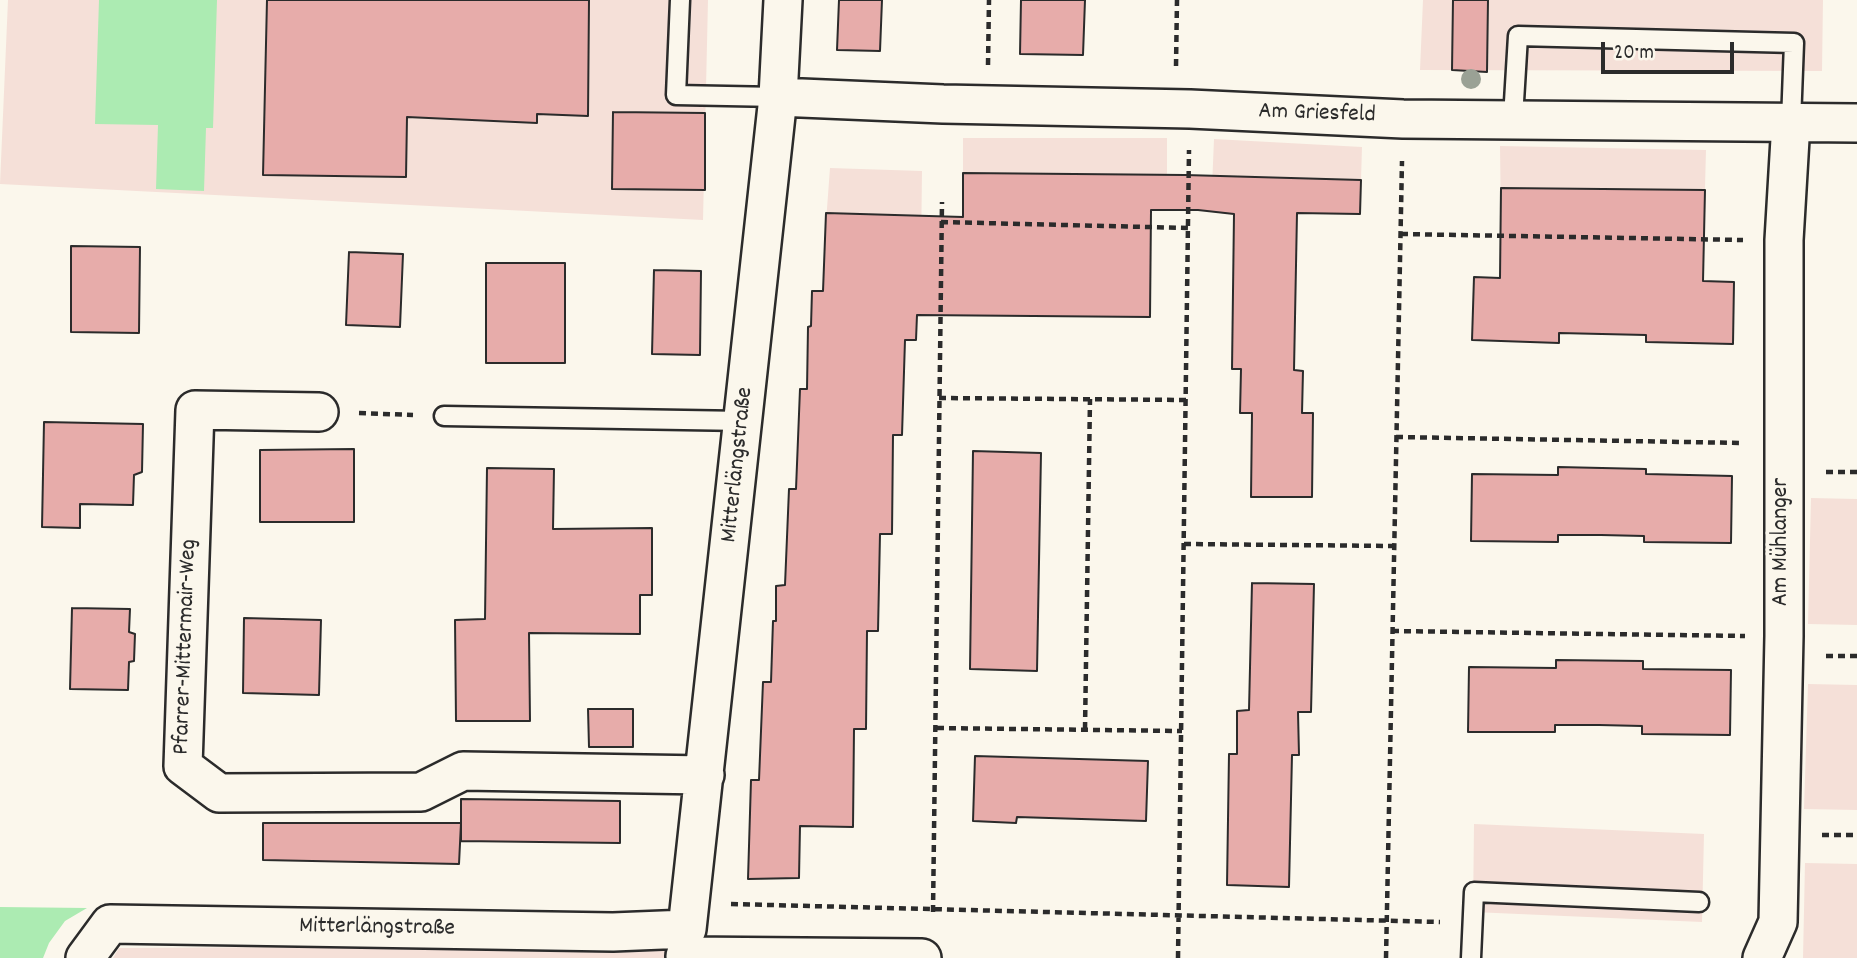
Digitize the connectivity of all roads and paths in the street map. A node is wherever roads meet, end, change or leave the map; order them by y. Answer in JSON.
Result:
{"nodes":[{"id":1,"x":680,"y":0,"type":"edge"},
{"id":2,"x":783,"y":0,"type":"edge"},
{"id":3,"x":989,"y":0,"type":"edge"},
{"id":4,"x":1177,"y":0,"type":"edge"},
{"id":5,"x":778,"y":97,"type":"junction"},
{"id":6,"x":988,"y":105,"type":"junction"},
{"id":7,"x":1183,"y":109,"type":"junction"},
{"id":8,"x":1403,"y":118,"type":"junction"},
{"id":9,"x":1513,"y":118,"type":"junction"},
{"id":10,"x":1791,"y":122,"type":"junction"},
{"id":11,"x":1857,"y":123,"type":"edge"},
{"id":12,"x":942,"y":202,"type":"dead end"},
{"id":13,"x":941,"y":222,"type":"junction"},
{"id":14,"x":1188,"y":228,"type":"junction"},
{"id":15,"x":1401,"y":234,"type":"junction"},
{"id":16,"x":1784,"y":240,"type":"junction"},
{"id":17,"x":939,"y":398,"type":"junction"},
{"id":18,"x":1090,"y":399,"type":"junction"},
{"id":19,"x":1186,"y":400,"type":"junction"},
{"id":20,"x":319,"y":412,"type":"joint"},
{"id":21,"x":444,"y":416,"type":"joint"},
{"id":22,"x":744,"y":421,"type":"junction"},
{"id":23,"x":1396,"y":437,"type":"junction"},
{"id":24,"x":1783,"y":444,"type":"junction"},
{"id":25,"x":1184,"y":544,"type":"junction"},
{"id":26,"x":1394,"y":545,"type":"junction"},
{"id":27,"x":1392,"y":631,"type":"junction"},
{"id":28,"x":1784,"y":636,"type":"junction"},
{"id":29,"x":937,"y":728,"type":"junction"},
{"id":30,"x":1085,"y":730,"type":"junction"},
{"id":31,"x":1182,"y":731,"type":"junction"},
{"id":32,"x":705,"y":775,"type":"junction"},
{"id":33,"x":1699,"y":902,"type":"dead end"},
{"id":34,"x":933,"y":911,"type":"junction"},
{"id":35,"x":1179,"y":915,"type":"junction"},
{"id":36,"x":1387,"y":920,"type":"junction"},
{"id":37,"x":933,"y":922,"type":"dead end"},
{"id":38,"x":1472,"y":924,"type":"junction"},
{"id":39,"x":687,"y":936,"type":"edge"},
{"id":40,"x":85,"y":958,"type":"edge"},
{"id":41,"x":922,"y":958,"type":"edge"},
{"id":42,"x":1178,"y":958,"type":"edge"},
{"id":43,"x":1386,"y":958,"type":"edge"},
{"id":44,"x":1471,"y":958,"type":"edge"},
{"id":45,"x":1762,"y":958,"type":"edge"}],
"edges":[{"from":1,"to":5,"type":"lane"},
{"from":2,"to":5,"type":"street","name":"Mitterlängstraße"},
{"from":3,"to":6,"type":"path"},
{"from":4,"to":7,"type":"path"},
{"from":5,"to":6,"type":"street","name":"Am Griesfeld"},
{"from":5,"to":22,"type":"street","name":"Mitterlängstraße"},
{"from":6,"to":7,"type":"street","name":"Am Griesfeld"},
{"from":7,"to":8,"type":"street","name":"Am Griesfeld"},
{"from":7,"to":14,"type":"path"},
{"from":8,"to":9,"type":"street","name":"Am Griesfeld"},
{"from":8,"to":15,"type":"path"},
{"from":9,"to":10,"type":"street","name":"Am Griesfeld"},
{"from":9,"to":10,"type":"lane"},
{"from":10,"to":11,"type":"street","name":"Am Griesfeld"},
{"from":10,"to":16,"type":"street","name":"Am Mühlanger"},
{"from":12,"to":13,"type":"path"},
{"from":13,"to":14,"type":"path"},
{"from":13,"to":17,"type":"path"},
{"from":14,"to":19,"type":"path"},
{"from":15,"to":16,"type":"path"},
{"from":15,"to":23,"type":"path"},
{"from":16,"to":24,"type":"street","name":"Am Mühlanger"},
{"from":17,"to":18,"type":"path"},
{"from":17,"to":29,"type":"path"},
{"from":18,"to":19,"type":"path"},
{"from":18,"to":30,"type":"path"},
{"from":19,"to":25,"type":"path"},
{"from":20,"to":21,"type":"path"},
{"from":20,"to":32,"type":"street","name":"Pfarrer-Mittermair-Weg"},
{"from":21,"to":22,"type":"lane"},
{"from":22,"to":32,"type":"street","name":"Mitterlängstraße"},
{"from":23,"to":24,"type":"path"},
{"from":23,"to":26,"type":"path"},
{"from":24,"to":28,"type":"street","name":"Am Mühlanger"},
{"from":25,"to":26,"type":"path"},
{"from":25,"to":31,"type":"path"},
{"from":26,"to":27,"type":"path"},
{"from":27,"to":28,"type":"path"},
{"from":27,"to":36,"type":"path"},
{"from":28,"to":45,"type":"street","name":"Am Mühlanger"},
{"from":29,"to":30,"type":"path"},
{"from":29,"to":34,"type":"path"},
{"from":30,"to":31,"type":"path"},
{"from":31,"to":35,"type":"path"},
{"from":32,"to":39,"type":"street","name":"Mitterlängstraße"},
{"from":33,"to":38,"type":"lane"},
{"from":34,"to":35,"type":"path"},
{"from":34,"to":37,"type":"path"},
{"from":34,"to":39,"type":"path"},
{"from":35,"to":36,"type":"path"},
{"from":35,"to":42,"type":"path"},
{"from":36,"to":38,"type":"path"},
{"from":36,"to":43,"type":"path"},
{"from":38,"to":44,"type":"lane"},
{"from":39,"to":40,"type":"street","name":"Mitterlängstraße"},
{"from":39,"to":41,"type":"street"}]}
